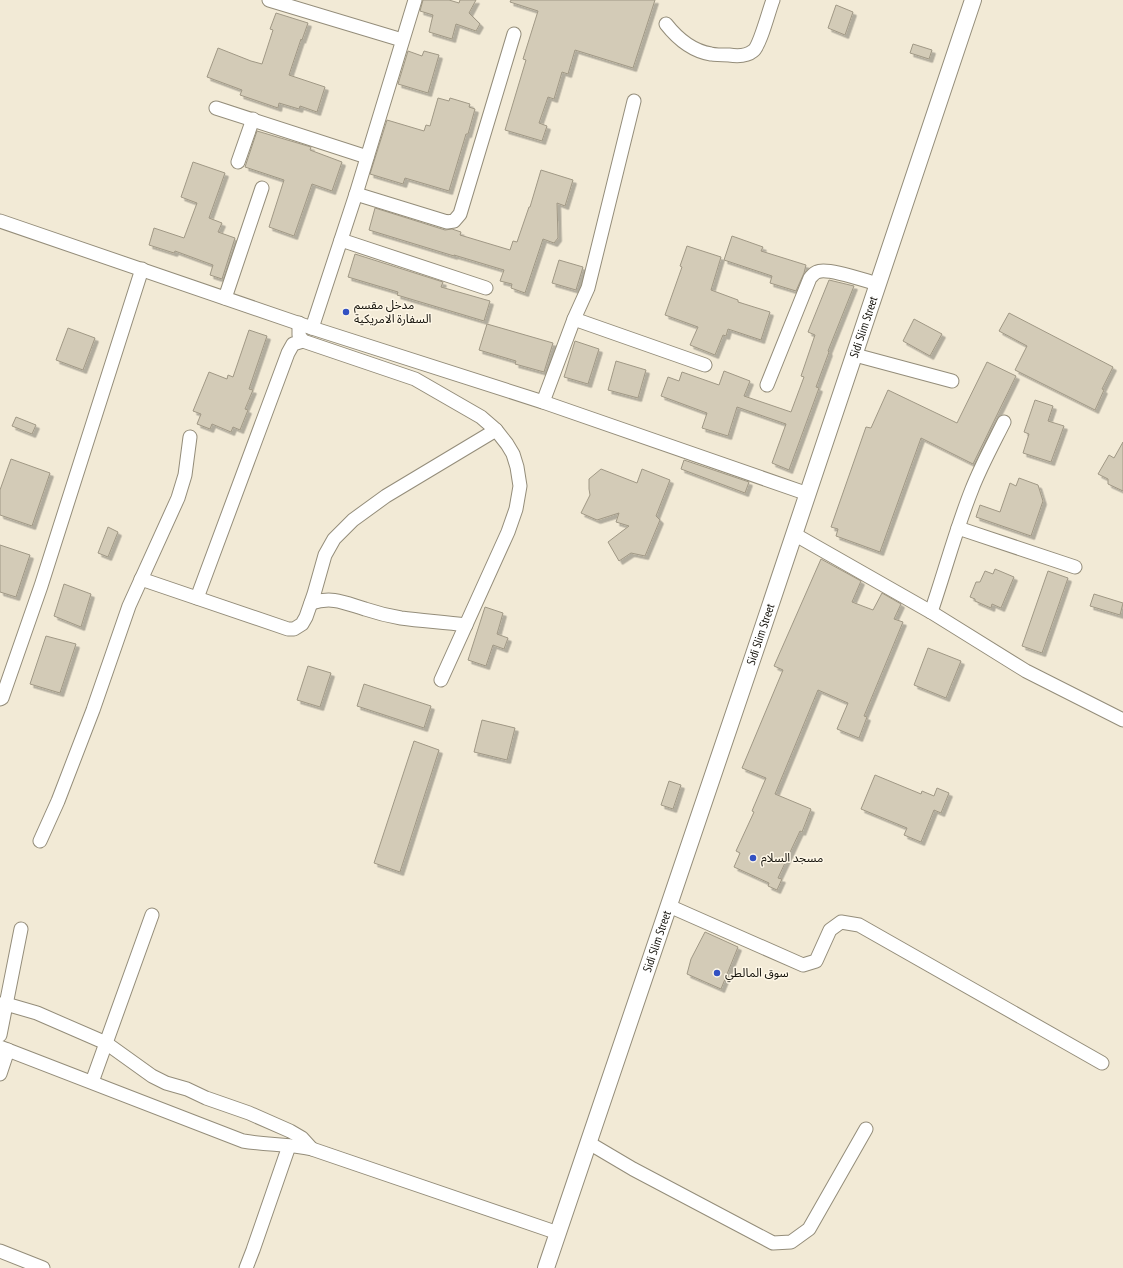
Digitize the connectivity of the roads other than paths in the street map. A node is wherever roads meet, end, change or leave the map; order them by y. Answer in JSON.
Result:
{"nodes":[{"id":1,"x":269,"y":0,"type":"edge"},
{"id":2,"x":414,"y":0,"type":"edge"},
{"id":3,"x":773,"y":0,"type":"edge"},
{"id":4,"x":974,"y":0,"type":"edge"},
{"id":5,"x":666,"y":24,"type":"dead end"},
{"id":6,"x":514,"y":34,"type":"dead end"},
{"id":7,"x":402,"y":40,"type":"junction"},
{"id":8,"x":634,"y":101,"type":"dead end"},
{"id":9,"x":216,"y":108,"type":"dead end"},
{"id":10,"x":253,"y":120,"type":"junction"},
{"id":11,"x":367,"y":157,"type":"junction"},
{"id":12,"x":238,"y":162,"type":"dead end"},
{"id":13,"x":262,"y":188,"type":"dead end"},
{"id":14,"x":356,"y":194,"type":"junction"},
{"id":15,"x":0,"y":221,"type":"edge"},
{"id":16,"x":341,"y":240,"type":"junction"},
{"id":17,"x":142,"y":269,"type":"junction"},
{"id":18,"x":878,"y":284,"type":"junction"},
{"id":19,"x":486,"y":288,"type":"dead end"},
{"id":20,"x":225,"y":298,"type":"junction"},
{"id":21,"x":574,"y":319,"type":"junction"},
{"id":22,"x":299,"y":323,"type":"junction"},
{"id":23,"x":312,"y":328,"type":"junction"},
{"id":24,"x":303,"y":341,"type":"junction"},
{"id":25,"x":854,"y":355,"type":"junction"},
{"id":26,"x":705,"y":365,"type":"dead end"},
{"id":27,"x":952,"y":381,"type":"dead end"},
{"id":28,"x":766,"y":385,"type":"dead end"},
{"id":29,"x":543,"y":402,"type":"junction"},
{"id":30,"x":1004,"y":422,"type":"dead end"},
{"id":31,"x":496,"y":430,"type":"junction"},
{"id":32,"x":190,"y":437,"type":"dead end"},
{"id":33,"x":808,"y":494,"type":"junction"},
{"id":34,"x":958,"y":528,"type":"junction"},
{"id":35,"x":794,"y":534,"type":"junction"},
{"id":36,"x":1075,"y":567,"type":"dead end"},
{"id":37,"x":141,"y":579,"type":"junction"},
{"id":38,"x":197,"y":598,"type":"junction"},
{"id":39,"x":311,"y":603,"type":"junction"},
{"id":40,"x":931,"y":612,"type":"junction"},
{"id":41,"x":466,"y":625,"type":"junction"},
{"id":42,"x":440,"y":680,"type":"dead end"},
{"id":43,"x":0,"y":699,"type":"edge"},
{"id":44,"x":1123,"y":720,"type":"edge"},
{"id":45,"x":40,"y":842,"type":"dead end"},
{"id":46,"x":669,"y":906,"type":"junction"},
{"id":47,"x":152,"y":915,"type":"dead end"},
{"id":48,"x":21,"y":929,"type":"dead end"},
{"id":49,"x":3,"y":1004,"type":"edge"},
{"id":50,"x":0,"y":1035,"type":"edge"},
{"id":51,"x":106,"y":1043,"type":"junction"},
{"id":52,"x":4,"y":1049,"type":"edge"},
{"id":53,"x":1102,"y":1063,"type":"dead end"},
{"id":54,"x":0,"y":1074,"type":"edge"},
{"id":55,"x":92,"y":1082,"type":"junction"},
{"id":56,"x":866,"y":1128,"type":"dead end"},
{"id":57,"x":589,"y":1143,"type":"junction"},
{"id":58,"x":289,"y":1146,"type":"junction"},
{"id":59,"x":312,"y":1149,"type":"junction"},
{"id":60,"x":558,"y":1233,"type":"junction"},
{"id":61,"x":0,"y":1251,"type":"edge"},
{"id":62,"x":43,"y":1268,"type":"edge"},
{"id":63,"x":246,"y":1268,"type":"edge"},
{"id":64,"x":546,"y":1268,"type":"edge"}],
"edges":[{"from":1,"to":7,"type":"street"},
{"from":2,"to":7,"type":"street"},
{"from":3,"to":5,"type":"street"},
{"from":4,"to":18,"type":"main road","name":"Sidi Slim Street"},
{"from":6,"to":14,"type":"street"},
{"from":7,"to":11,"type":"street"},
{"from":8,"to":21,"type":"street"},
{"from":9,"to":10,"type":"street"},
{"from":10,"to":11,"type":"street"},
{"from":10,"to":12,"type":"street"},
{"from":11,"to":14,"type":"street"},
{"from":13,"to":20,"type":"street"},
{"from":14,"to":16,"type":"street"},
{"from":15,"to":17,"type":"street"},
{"from":16,"to":19,"type":"street"},
{"from":16,"to":23,"type":"street"},
{"from":17,"to":20,"type":"street"},
{"from":17,"to":43,"type":"street"},
{"from":18,"to":25,"type":"main road","name":"Sidi Slim Street"},
{"from":18,"to":28,"type":"street"},
{"from":20,"to":22,"type":"street"},
{"from":21,"to":26,"type":"street"},
{"from":21,"to":29,"type":"street"},
{"from":22,"to":23,"type":"street"},
{"from":22,"to":24,"type":"street"},
{"from":23,"to":29,"type":"street"},
{"from":24,"to":31,"type":"street"},
{"from":24,"to":38,"type":"street"},
{"from":25,"to":27,"type":"street"},
{"from":25,"to":33,"type":"main road","name":"Sidi Slim Street"},
{"from":29,"to":33,"type":"street"},
{"from":30,"to":34,"type":"street"},
{"from":31,"to":39,"type":"street"},
{"from":31,"to":41,"type":"street"},
{"from":32,"to":37,"type":"street"},
{"from":33,"to":35,"type":"main road","name":"Sidi Slim Street"},
{"from":34,"to":36,"type":"street"},
{"from":34,"to":40,"type":"street"},
{"from":35,"to":40,"type":"street"},
{"from":35,"to":46,"type":"main road","name":"Sidi Slim Street"},
{"from":37,"to":38,"type":"street"},
{"from":37,"to":45,"type":"street"},
{"from":38,"to":39,"type":"street"},
{"from":39,"to":41,"type":"street"},
{"from":40,"to":44,"type":"street"},
{"from":41,"to":42,"type":"street"},
{"from":46,"to":53,"type":"street"},
{"from":46,"to":57,"type":"main road","name":"Sidi Slim Street"},
{"from":47,"to":51,"type":"street"},
{"from":48,"to":49,"type":"street"},
{"from":49,"to":50,"type":"street"},
{"from":49,"to":51,"type":"street"},
{"from":51,"to":55,"type":"street"},
{"from":51,"to":59,"type":"street"},
{"from":52,"to":54,"type":"street"},
{"from":52,"to":55,"type":"street"},
{"from":55,"to":58,"type":"street"},
{"from":56,"to":57,"type":"street"},
{"from":57,"to":60,"type":"main road","name":"Sidi Slim Street"},
{"from":58,"to":59,"type":"street"},
{"from":58,"to":63,"type":"street"},
{"from":59,"to":60,"type":"street"},
{"from":60,"to":64,"type":"main road","name":"Sidi Slim Street"},
{"from":61,"to":62,"type":"street"}]}
